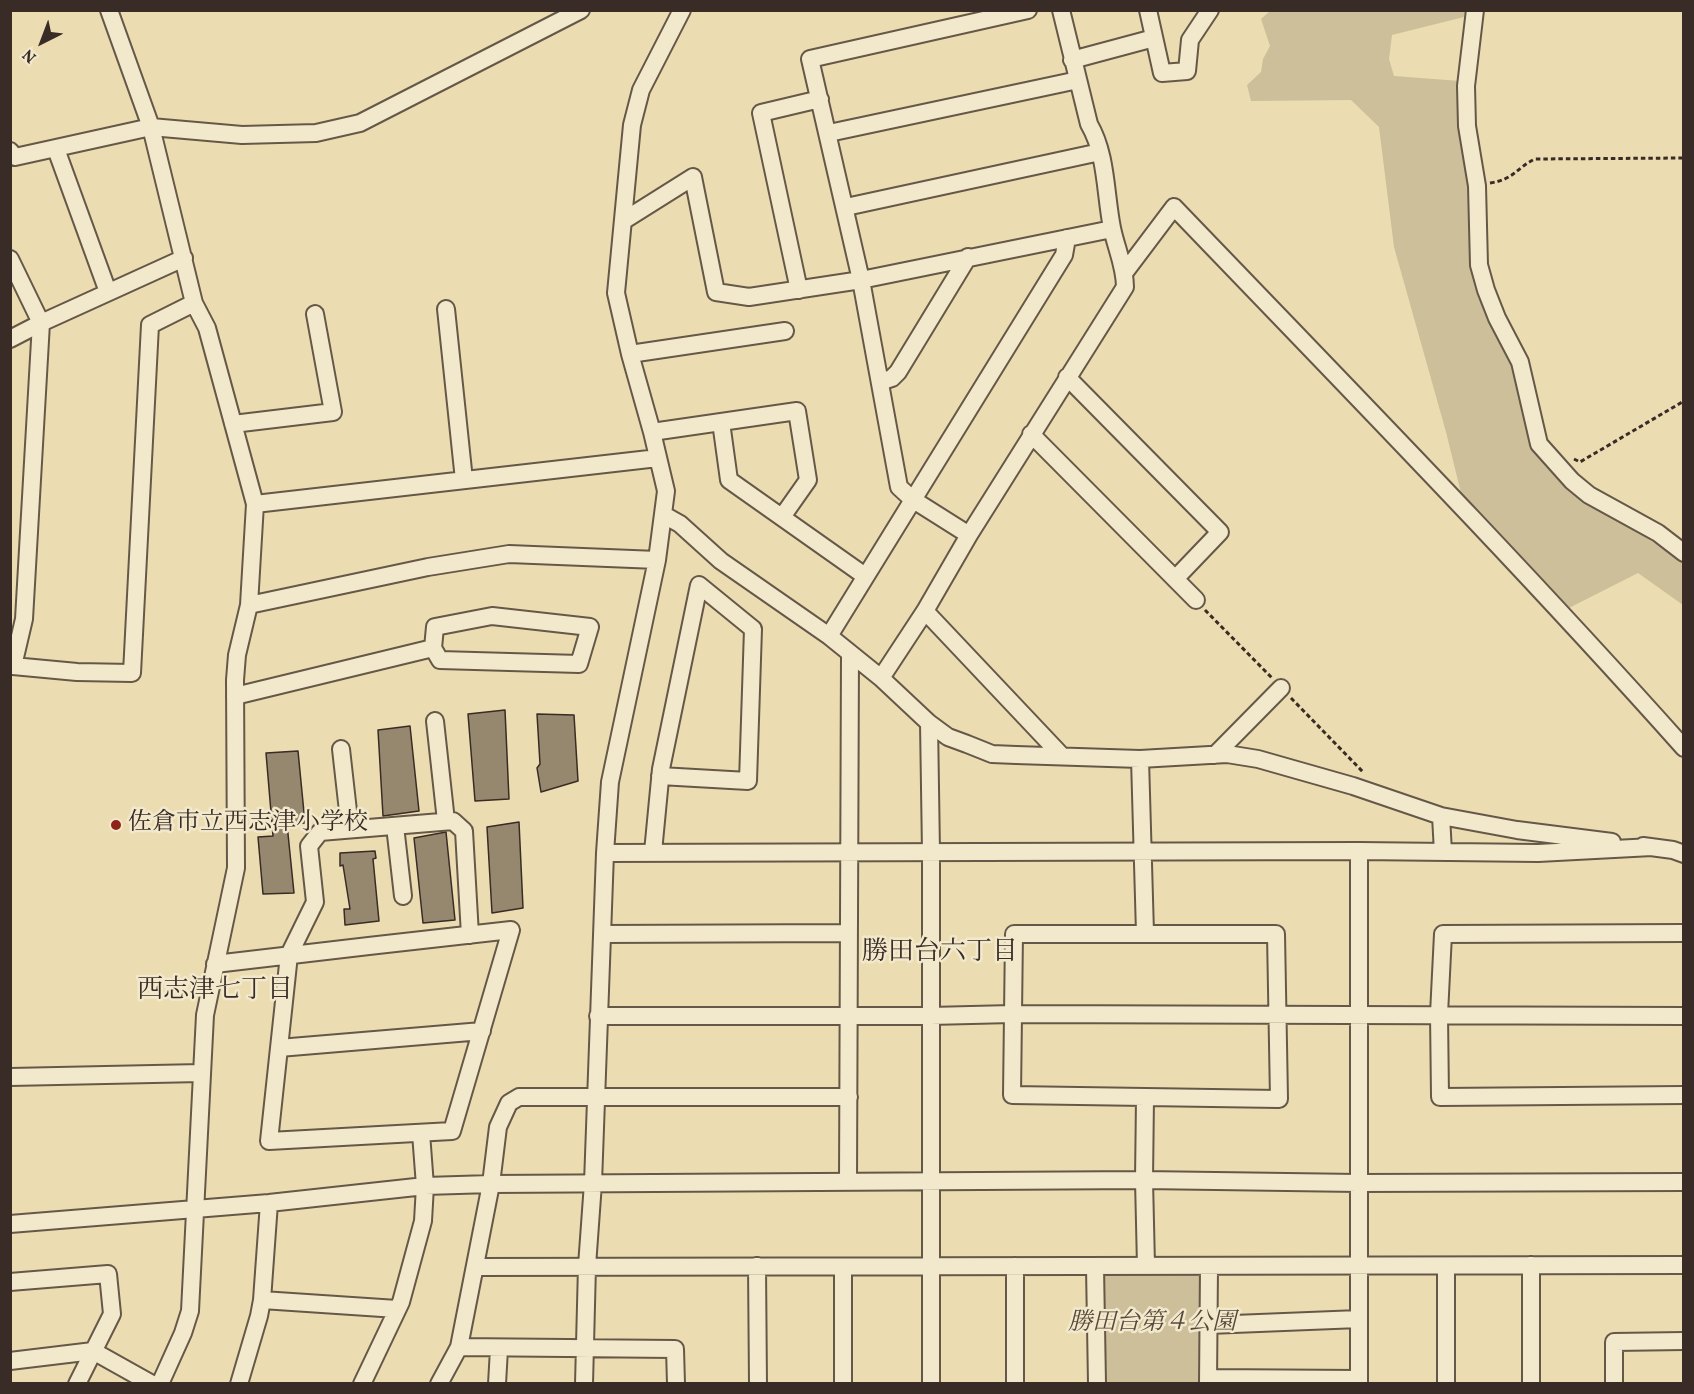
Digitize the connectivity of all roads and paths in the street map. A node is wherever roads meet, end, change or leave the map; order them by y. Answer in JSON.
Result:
{"nodes":[{"id":1,"x":110,"y":10,"type":"edge"},
{"id":2,"x":682,"y":10,"type":"edge"},
{"id":3,"x":1028,"y":10,"type":"edge"},
{"id":4,"x":1061,"y":10,"type":"edge"},
{"id":5,"x":1148,"y":10,"type":"edge"},
{"id":6,"x":1210,"y":10,"type":"edge"},
{"id":7,"x":1475,"y":10,"type":"edge"},
{"id":8,"x":580,"y":11,"type":"edge"},
{"id":9,"x":1154,"y":38,"type":"junction"},
{"id":10,"x":1072,"y":60,"type":"junction"},
{"id":11,"x":1078,"y":80,"type":"junction"},
{"id":12,"x":820,"y":99,"type":"junction"},
{"id":13,"x":151,"y":127,"type":"junction"},
{"id":14,"x":828,"y":133,"type":"junction"},
{"id":15,"x":56,"y":149,"type":"junction"},
{"id":16,"x":10,"y":151,"type":"edge"},
{"id":17,"x":1100,"y":152,"type":"junction"},
{"id":18,"x":1683,"y":158,"type":"edge"},
{"id":19,"x":1477,"y":186,"type":"junction"},
{"id":20,"x":846,"y":207,"type":"junction"},
{"id":21,"x":623,"y":221,"type":"junction"},
{"id":22,"x":1112,"y":229,"type":"junction"},
{"id":23,"x":1067,"y":238,"type":"junction"},
{"id":24,"x":968,"y":257,"type":"junction"},
{"id":25,"x":184,"y":258,"type":"junction"},
{"id":26,"x":10,"y":260,"type":"edge"},
{"id":27,"x":1125,"y":272,"type":"junction"},
{"id":28,"x":861,"y":280,"type":"junction"},
{"id":29,"x":799,"y":290,"type":"junction"},
{"id":30,"x":108,"y":292,"type":"junction"},
{"id":31,"x":194,"y":303,"type":"junction"},
{"id":32,"x":446,"y":309,"type":"dead end"},
{"id":33,"x":315,"y":314,"type":"dead end"},
{"id":34,"x":41,"y":323,"type":"junction"},
{"id":35,"x":785,"y":331,"type":"dead end"},
{"id":36,"x":10,"y":339,"type":"edge"},
{"id":37,"x":630,"y":354,"type":"junction"},
{"id":38,"x":1067,"y":377,"type":"junction"},
{"id":39,"x":880,"y":382,"type":"junction"},
{"id":40,"x":1683,"y":401,"type":"edge"},
{"id":41,"x":721,"y":422,"type":"junction"},
{"id":42,"x":233,"y":424,"type":"junction"},
{"id":43,"x":652,"y":432,"type":"junction"},
{"id":44,"x":1031,"y":434,"type":"junction"},
{"id":45,"x":1569,"y":456,"type":"dead end"},
{"id":46,"x":658,"y":458,"type":"junction"},
{"id":47,"x":464,"y":480,"type":"junction"},
{"id":48,"x":912,"y":499,"type":"junction"},
{"id":49,"x":255,"y":504,"type":"junction"},
{"id":50,"x":664,"y":515,"type":"junction"},
{"id":51,"x":782,"y":518,"type":"junction"},
{"id":52,"x":969,"y":535,"type":"junction"},
{"id":53,"x":1683,"y":553,"type":"edge"},
{"id":54,"x":657,"y":560,"type":"junction"},
{"id":55,"x":865,"y":576,"type":"junction"},
{"id":56,"x":1175,"y":579,"type":"junction"},
{"id":57,"x":1196,"y":600,"type":"dead end"},
{"id":58,"x":249,"y":605,"type":"junction"},
{"id":59,"x":925,"y":611,"type":"junction"},
{"id":60,"x":829,"y":636,"type":"junction"},
{"id":61,"x":433,"y":648,"type":"junction"},
{"id":62,"x":850,"y":653,"type":"junction"},
{"id":63,"x":881,"y":678,"type":"junction"},
{"id":64,"x":1281,"y":688,"type":"dead end"},
{"id":65,"x":235,"y":696,"type":"junction"},
{"id":66,"x":435,"y":721,"type":"dead end"},
{"id":67,"x":929,"y":723,"type":"junction"},
{"id":68,"x":1683,"y":748,"type":"edge"},
{"id":69,"x":340,"y":749,"type":"dead end"},
{"id":70,"x":1215,"y":755,"type":"junction"},
{"id":71,"x":1062,"y":756,"type":"junction"},
{"id":72,"x":1140,"y":759,"type":"junction"},
{"id":73,"x":660,"y":776,"type":"junction"},
{"id":74,"x":1441,"y":816,"type":"junction"},
{"id":75,"x":446,"y":821,"type":"junction"},
{"id":76,"x":395,"y":826,"type":"junction"},
{"id":77,"x":350,"y":829,"type":"junction"},
{"id":78,"x":1652,"y":848,"type":"junction"},
{"id":79,"x":849,"y":851,"type":"junction"},
{"id":80,"x":1143,"y":851,"type":"junction"},
{"id":81,"x":1359,"y":851,"type":"junction"},
{"id":82,"x":605,"y":852,"type":"junction"},
{"id":83,"x":653,"y":852,"type":"junction"},
{"id":84,"x":931,"y":852,"type":"junction"},
{"id":85,"x":1443,"y":852,"type":"junction"},
{"id":86,"x":1683,"y":854,"type":"edge"},
{"id":87,"x":403,"y":896,"type":"dead end"},
{"id":88,"x":849,"y":933,"type":"junction"},
{"id":89,"x":1146,"y":933,"type":"junction"},
{"id":90,"x":1683,"y":933,"type":"edge"},
{"id":91,"x":602,"y":934,"type":"junction"},
{"id":92,"x":470,"y":935,"type":"junction"},
{"id":93,"x":289,"y":955,"type":"junction"},
{"id":94,"x":215,"y":964,"type":"junction"},
{"id":95,"x":1012,"y":1014,"type":"junction"},
{"id":96,"x":1277,"y":1014,"type":"junction"},
{"id":97,"x":1439,"y":1014,"type":"junction"},
{"id":98,"x":850,"y":1015,"type":"junction"},
{"id":99,"x":598,"y":1016,"type":"junction"},
{"id":100,"x":930,"y":1016,"type":"junction"},
{"id":101,"x":1359,"y":1016,"type":"junction"},
{"id":102,"x":1683,"y":1016,"type":"edge"},
{"id":103,"x":482,"y":1031,"type":"junction"},
{"id":104,"x":279,"y":1048,"type":"junction"},
{"id":105,"x":201,"y":1073,"type":"junction"},
{"id":106,"x":10,"y":1077,"type":"edge"},
{"id":107,"x":1683,"y":1095,"type":"edge"},
{"id":108,"x":849,"y":1097,"type":"junction"},
{"id":109,"x":595,"y":1098,"type":"junction"},
{"id":110,"x":1145,"y":1098,"type":"junction"},
{"id":111,"x":421,"y":1133,"type":"junction"},
{"id":112,"x":1144,"y":1180,"type":"junction"},
{"id":113,"x":931,"y":1181,"type":"junction"},
{"id":114,"x":848,"y":1182,"type":"junction"},
{"id":115,"x":1683,"y":1182,"type":"edge"},
{"id":116,"x":593,"y":1183,"type":"junction"},
{"id":117,"x":1358,"y":1183,"type":"junction"},
{"id":118,"x":491,"y":1184,"type":"junction"},
{"id":119,"x":425,"y":1186,"type":"junction"},
{"id":120,"x":269,"y":1203,"type":"junction"},
{"id":121,"x":196,"y":1208,"type":"junction"},
{"id":122,"x":10,"y":1224,"type":"edge"},
{"id":123,"x":1531,"y":1265,"type":"junction"},
{"id":124,"x":1683,"y":1265,"type":"edge"},
{"id":125,"x":586,"y":1266,"type":"junction"},
{"id":126,"x":757,"y":1266,"type":"junction"},
{"id":127,"x":932,"y":1266,"type":"junction"},
{"id":128,"x":1015,"y":1266,"type":"junction"},
{"id":129,"x":1146,"y":1266,"type":"junction"},
{"id":130,"x":1359,"y":1266,"type":"junction"},
{"id":131,"x":1446,"y":1266,"type":"junction"},
{"id":132,"x":475,"y":1267,"type":"junction"},
{"id":133,"x":843,"y":1267,"type":"junction"},
{"id":134,"x":1095,"y":1267,"type":"junction"},
{"id":135,"x":1209,"y":1267,"type":"junction"},
{"id":136,"x":10,"y":1282,"type":"edge"},
{"id":137,"x":262,"y":1300,"type":"junction"},
{"id":138,"x":397,"y":1308,"type":"junction"},
{"id":139,"x":1359,"y":1319,"type":"junction"},
{"id":140,"x":1209,"y":1325,"type":"junction"},
{"id":141,"x":1683,"y":1341,"type":"edge"},
{"id":142,"x":459,"y":1347,"type":"junction"},
{"id":143,"x":499,"y":1349,"type":"junction"},
{"id":144,"x":583,"y":1349,"type":"junction"},
{"id":145,"x":93,"y":1352,"type":"junction"},
{"id":146,"x":10,"y":1360,"type":"edge"},
{"id":147,"x":1208,"y":1381,"type":"edge"},
{"id":148,"x":1359,"y":1381,"type":"edge"},
{"id":149,"x":77,"y":1383,"type":"edge"},
{"id":150,"x":152,"y":1383,"type":"edge"},
{"id":151,"x":160,"y":1383,"type":"edge"},
{"id":152,"x":239,"y":1383,"type":"edge"},
{"id":153,"x":362,"y":1383,"type":"edge"},
{"id":154,"x":439,"y":1383,"type":"edge"},
{"id":155,"x":497,"y":1383,"type":"edge"},
{"id":156,"x":584,"y":1383,"type":"edge"},
{"id":157,"x":676,"y":1383,"type":"edge"},
{"id":158,"x":758,"y":1383,"type":"edge"},
{"id":159,"x":843,"y":1383,"type":"edge"},
{"id":160,"x":931,"y":1383,"type":"edge"},
{"id":161,"x":1015,"y":1383,"type":"edge"},
{"id":162,"x":1097,"y":1383,"type":"edge"},
{"id":163,"x":1446,"y":1383,"type":"edge"},
{"id":164,"x":1531,"y":1383,"type":"edge"},
{"id":165,"x":1614,"y":1383,"type":"edge"}],
"edges":[{"from":1,"to":13,"type":"street"},
{"from":2,"to":21,"type":"street"},
{"from":3,"to":12,"type":"street"},
{"from":4,"to":10,"type":"street"},
{"from":5,"to":9,"type":"street"},
{"from":6,"to":9,"type":"street"},
{"from":7,"to":19,"type":"street"},
{"from":8,"to":13,"type":"street"},
{"from":9,"to":10,"type":"street"},
{"from":10,"to":11,"type":"street"},
{"from":11,"to":14,"type":"street"},
{"from":11,"to":17,"type":"street"},
{"from":12,"to":14,"type":"street"},
{"from":12,"to":29,"type":"street"},
{"from":13,"to":15,"type":"street"},
{"from":13,"to":25,"type":"street"},
{"from":14,"to":20,"type":"street"},
{"from":15,"to":16,"type":"street"},
{"from":15,"to":30,"type":"street"},
{"from":17,"to":20,"type":"street"},
{"from":17,"to":22,"type":"street"},
{"from":18,"to":19,"type":"path"},
{"from":19,"to":53,"type":"street"},
{"from":20,"to":28,"type":"street"},
{"from":21,"to":29,"type":"street"},
{"from":21,"to":37,"type":"street"},
{"from":22,"to":23,"type":"street"},
{"from":22,"to":27,"type":"street"},
{"from":23,"to":24,"type":"street"},
{"from":23,"to":48,"type":"street"},
{"from":24,"to":28,"type":"street"},
{"from":24,"to":39,"type":"street"},
{"from":25,"to":30,"type":"street"},
{"from":25,"to":31,"type":"street"},
{"from":26,"to":34,"type":"street"},
{"from":27,"to":38,"type":"street"},
{"from":27,"to":68,"type":"street"},
{"from":28,"to":29,"type":"street"},
{"from":28,"to":39,"type":"street"},
{"from":30,"to":34,"type":"street"},
{"from":31,"to":34,"type":"street"},
{"from":31,"to":42,"type":"street"},
{"from":32,"to":47,"type":"street"},
{"from":33,"to":42,"type":"street"},
{"from":34,"to":36,"type":"street"},
{"from":35,"to":37,"type":"street"},
{"from":37,"to":43,"type":"street"},
{"from":38,"to":44,"type":"street"},
{"from":38,"to":56,"type":"street"},
{"from":39,"to":48,"type":"street"},
{"from":40,"to":45,"type":"path"},
{"from":41,"to":43,"type":"street"},
{"from":41,"to":51,"type":"street"},
{"from":41,"to":51,"type":"street"},
{"from":42,"to":49,"type":"street"},
{"from":43,"to":46,"type":"street"},
{"from":44,"to":52,"type":"street"},
{"from":44,"to":56,"type":"street"},
{"from":46,"to":47,"type":"street"},
{"from":46,"to":50,"type":"street"},
{"from":47,"to":49,"type":"street"},
{"from":48,"to":52,"type":"street"},
{"from":48,"to":55,"type":"street"},
{"from":49,"to":58,"type":"street"},
{"from":50,"to":54,"type":"street"},
{"from":50,"to":60,"type":"street"},
{"from":51,"to":55,"type":"street"},
{"from":52,"to":59,"type":"street"},
{"from":54,"to":58,"type":"street"},
{"from":54,"to":82,"type":"street"},
{"from":55,"to":60,"type":"street"},
{"from":56,"to":57,"type":"street"},
{"from":58,"to":65,"type":"street"},
{"from":59,"to":63,"type":"street"},
{"from":59,"to":71,"type":"street"},
{"from":60,"to":62,"type":"street"},
{"from":61,"to":61,"type":"street"},
{"from":61,"to":65,"type":"street"},
{"from":62,"to":63,"type":"street"},
{"from":62,"to":79,"type":"street"},
{"from":63,"to":67,"type":"street"},
{"from":64,"to":70,"type":"street"},
{"from":65,"to":94,"type":"street"},
{"from":66,"to":75,"type":"street"},
{"from":67,"to":71,"type":"street"},
{"from":67,"to":84,"type":"street"},
{"from":69,"to":77,"type":"street"},
{"from":70,"to":72,"type":"street"},
{"from":70,"to":74,"type":"street"},
{"from":71,"to":72,"type":"street"},
{"from":72,"to":80,"type":"street"},
{"from":73,"to":73,"type":"street"},
{"from":73,"to":83,"type":"street"},
{"from":74,"to":78,"type":"street"},
{"from":74,"to":85,"type":"street"},
{"from":75,"to":76,"type":"street"},
{"from":75,"to":92,"type":"street"},
{"from":76,"to":77,"type":"street"},
{"from":76,"to":87,"type":"street"},
{"from":77,"to":93,"type":"street"},
{"from":78,"to":85,"type":"street"},
{"from":78,"to":86,"type":"street"},
{"from":79,"to":83,"type":"street"},
{"from":79,"to":84,"type":"street"},
{"from":79,"to":88,"type":"street"},
{"from":80,"to":81,"type":"street"},
{"from":80,"to":84,"type":"street"},
{"from":80,"to":89,"type":"street"},
{"from":81,"to":85,"type":"street"},
{"from":81,"to":101,"type":"street"},
{"from":82,"to":83,"type":"street"},
{"from":82,"to":91,"type":"street"},
{"from":84,"to":100,"type":"street"},
{"from":88,"to":91,"type":"street"},
{"from":88,"to":98,"type":"street"},
{"from":89,"to":95,"type":"street"},
{"from":89,"to":96,"type":"street"},
{"from":90,"to":97,"type":"street"},
{"from":91,"to":99,"type":"street"},
{"from":92,"to":93,"type":"street"},
{"from":92,"to":103,"type":"street"},
{"from":93,"to":94,"type":"street"},
{"from":93,"to":104,"type":"street"},
{"from":94,"to":105,"type":"street"},
{"from":95,"to":96,"type":"street"},
{"from":95,"to":100,"type":"street"},
{"from":95,"to":110,"type":"street"},
{"from":96,"to":101,"type":"street"},
{"from":96,"to":110,"type":"street"},
{"from":97,"to":101,"type":"street"},
{"from":97,"to":102,"type":"street"},
{"from":97,"to":107,"type":"street"},
{"from":98,"to":99,"type":"street"},
{"from":98,"to":100,"type":"street"},
{"from":98,"to":108,"type":"street"},
{"from":99,"to":109,"type":"street"},
{"from":100,"to":113,"type":"street"},
{"from":101,"to":117,"type":"street"},
{"from":103,"to":104,"type":"street"},
{"from":103,"to":111,"type":"street"},
{"from":104,"to":111,"type":"street"},
{"from":105,"to":106,"type":"street"},
{"from":105,"to":121,"type":"street"},
{"from":108,"to":109,"type":"street"},
{"from":108,"to":114,"type":"street"},
{"from":109,"to":116,"type":"street"},
{"from":109,"to":118,"type":"street"},
{"from":110,"to":112,"type":"street"},
{"from":111,"to":119,"type":"street"},
{"from":112,"to":113,"type":"street"},
{"from":112,"to":117,"type":"street"},
{"from":112,"to":129,"type":"street"},
{"from":113,"to":114,"type":"street"},
{"from":113,"to":127,"type":"street"},
{"from":114,"to":116,"type":"street"},
{"from":115,"to":117,"type":"street"},
{"from":116,"to":118,"type":"street"},
{"from":116,"to":125,"type":"street"},
{"from":117,"to":130,"type":"street"},
{"from":118,"to":119,"type":"street"},
{"from":118,"to":132,"type":"street"},
{"from":119,"to":120,"type":"street"},
{"from":119,"to":138,"type":"street"},
{"from":120,"to":121,"type":"street"},
{"from":120,"to":137,"type":"street"},
{"from":121,"to":122,"type":"street"},
{"from":121,"to":151,"type":"street"},
{"from":123,"to":124,"type":"street"},
{"from":123,"to":131,"type":"street"},
{"from":123,"to":164,"type":"street"},
{"from":125,"to":126,"type":"street"},
{"from":125,"to":132,"type":"street"},
{"from":125,"to":144,"type":"street"},
{"from":126,"to":133,"type":"street"},
{"from":126,"to":158,"type":"street"},
{"from":127,"to":128,"type":"street"},
{"from":127,"to":133,"type":"street"},
{"from":127,"to":160,"type":"street"},
{"from":128,"to":134,"type":"street"},
{"from":128,"to":161,"type":"street"},
{"from":129,"to":134,"type":"street"},
{"from":129,"to":135,"type":"street"},
{"from":130,"to":131,"type":"street"},
{"from":130,"to":135,"type":"street"},
{"from":130,"to":139,"type":"street"},
{"from":131,"to":163,"type":"street"},
{"from":132,"to":142,"type":"street"},
{"from":133,"to":159,"type":"street"},
{"from":134,"to":162,"type":"street"},
{"from":135,"to":140,"type":"street"},
{"from":136,"to":145,"type":"street"},
{"from":137,"to":138,"type":"street"},
{"from":137,"to":152,"type":"street"},
{"from":138,"to":153,"type":"street"},
{"from":139,"to":140,"type":"street"},
{"from":139,"to":148,"type":"street"},
{"from":140,"to":147,"type":"street"},
{"from":141,"to":165,"type":"street"},
{"from":142,"to":143,"type":"street"},
{"from":142,"to":154,"type":"street"},
{"from":143,"to":144,"type":"street"},
{"from":143,"to":155,"type":"street"},
{"from":144,"to":156,"type":"street"},
{"from":144,"to":157,"type":"street"},
{"from":145,"to":146,"type":"street"},
{"from":145,"to":149,"type":"street"},
{"from":145,"to":150,"type":"street"},
{"from":147,"to":148,"type":"street"}]}
